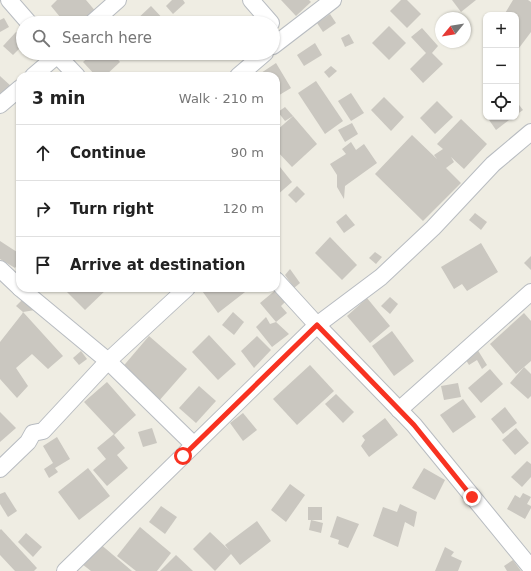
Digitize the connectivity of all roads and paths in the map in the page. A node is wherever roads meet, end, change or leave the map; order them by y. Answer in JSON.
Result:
{"nodes":[{"id":1,"x":9,"y":0,"type":"edge"},
{"id":2,"x":118,"y":0,"type":"edge"},
{"id":3,"x":251,"y":0,"type":"edge"},
{"id":4,"x":333,"y":0,"type":"edge"},
{"id":5,"x":23,"y":16,"type":"edge"},
{"id":6,"x":100,"y":16,"type":"edge"},
{"id":7,"x":265,"y":16,"type":"edge"},
{"id":8,"x":280,"y":33,"type":"edge"},
{"id":9,"x":50,"y":60,"type":"edge"},
{"id":10,"x":62,"y":60,"type":"edge"},
{"id":11,"x":257,"y":60,"type":"edge"},
{"id":12,"x":37,"y":72,"type":"edge"},
{"id":13,"x":73,"y":72,"type":"edge"},
{"id":14,"x":243,"y":72,"type":"edge"},
{"id":15,"x":16,"y":91,"type":"edge"},
{"id":16,"x":0,"y":105,"type":"edge"},
{"id":17,"x":531,"y":132,"type":"edge"},
{"id":18,"x":0,"y":269,"type":"edge"},
{"id":19,"x":16,"y":284,"type":"edge"},
{"id":20,"x":280,"y":284,"type":"edge"},
{"id":21,"x":25,"y":292,"type":"edge"},
{"id":22,"x":183,"y":292,"type":"edge"},
{"id":23,"x":531,"y":292,"type":"edge"},
{"id":24,"x":317,"y":325,"type":"junction"},
{"id":25,"x":108,"y":361,"type":"junction"},
{"id":26,"x":399,"y":410,"type":"junction"},
{"id":27,"x":194,"y":445,"type":"junction"},
{"id":28,"x":0,"y":469,"type":"edge"},
{"id":29,"x":531,"y":568,"type":"edge"},
{"id":30,"x":65,"y":571,"type":"edge"}],
"edges":[{"from":1,"to":5,"type":"street"},
{"from":2,"to":6,"type":"street"},
{"from":3,"to":7,"type":"street"},
{"from":4,"to":8,"type":"street"},
{"from":9,"to":12,"type":"street"},
{"from":10,"to":13,"type":"street"},
{"from":11,"to":14,"type":"street"},
{"from":15,"to":16,"type":"street"},
{"from":17,"to":24,"type":"street"},
{"from":18,"to":19,"type":"street"},
{"from":20,"to":24,"type":"street"},
{"from":21,"to":25,"type":"street"},
{"from":22,"to":25,"type":"street"},
{"from":23,"to":26,"type":"street"},
{"from":24,"to":26,"type":"street"},
{"from":24,"to":27,"type":"street"},
{"from":25,"to":27,"type":"street"},
{"from":25,"to":28,"type":"street"},
{"from":26,"to":29,"type":"street"},
{"from":27,"to":30,"type":"street"}]}
